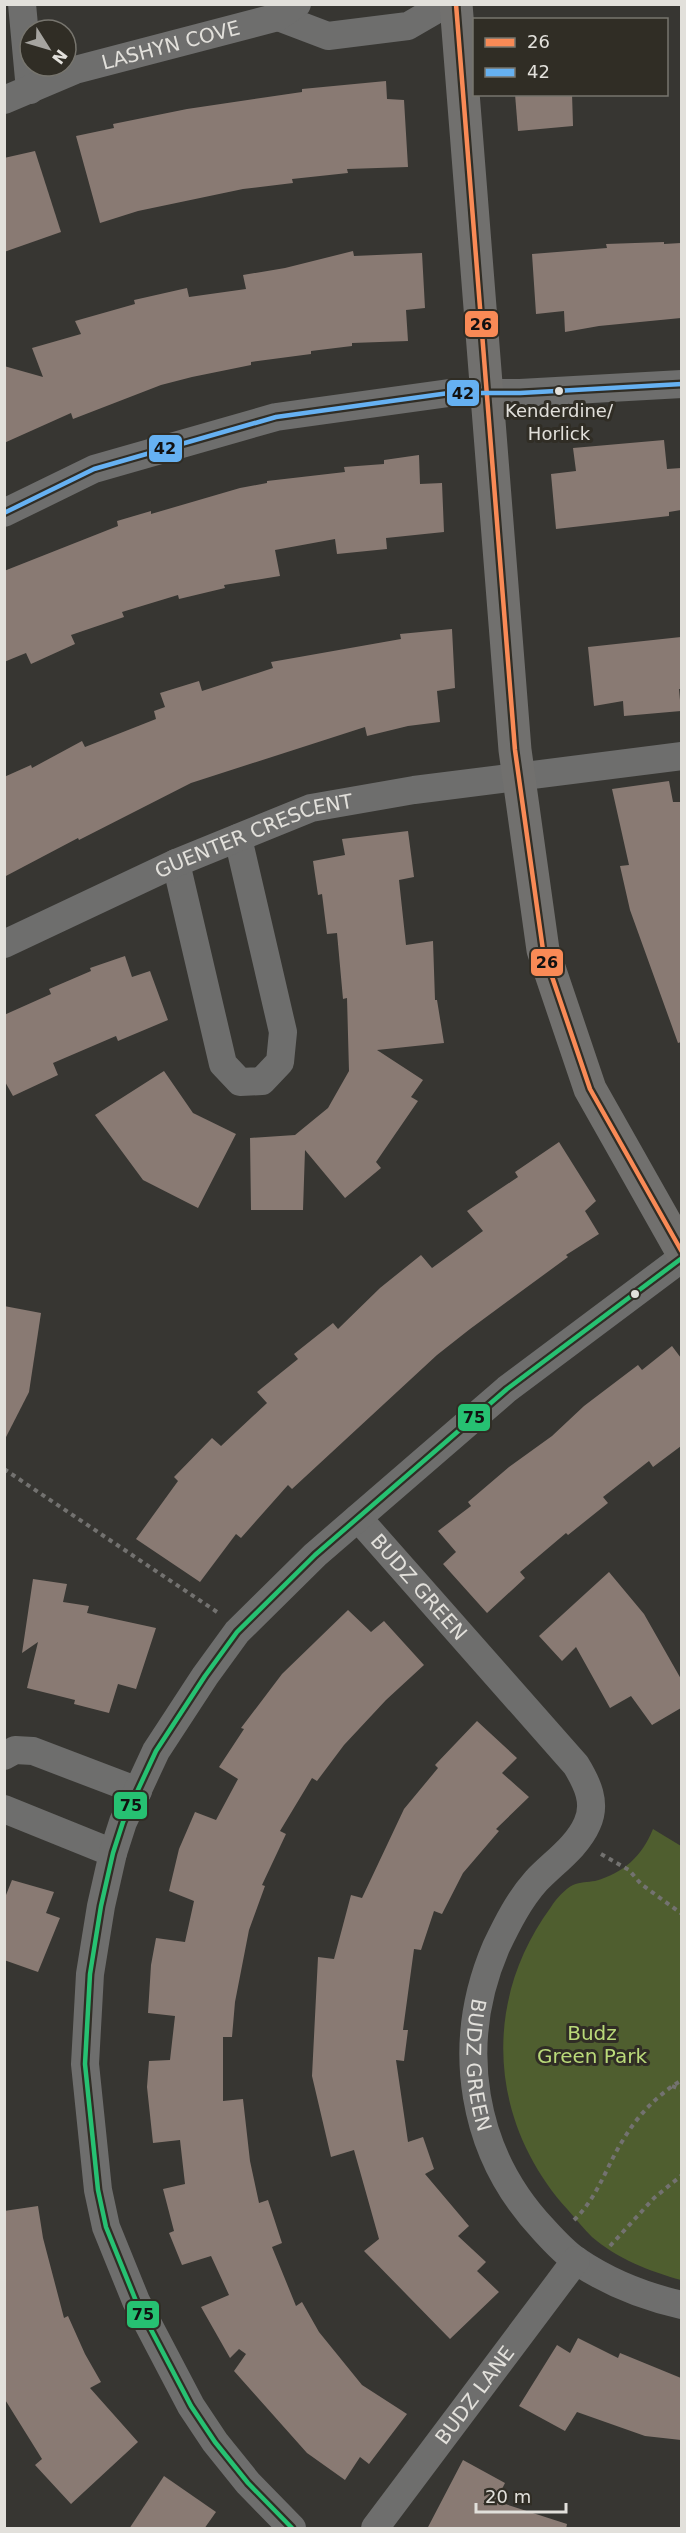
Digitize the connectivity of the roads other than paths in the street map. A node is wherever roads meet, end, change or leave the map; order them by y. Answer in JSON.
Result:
{"nodes":[{"id":1,"x":22,"y":4,"type":"edge"},
{"id":2,"x":446,"y":4,"type":"edge"},
{"id":3,"x":456,"y":4,"type":"edge"},
{"id":4,"x":288,"y":11,"type":"edge"},
{"id":5,"x":17,"y":95,"type":"edge"},
{"id":6,"x":681,"y":384,"type":"edge"},
{"id":7,"x":485,"y":393,"type":"junction"},
{"id":8,"x":4,"y":513,"type":"edge"},
{"id":9,"x":681,"y":756,"type":"edge"},
{"id":10,"x":518,"y":776,"type":"junction"},
{"id":11,"x":238,"y":838,"type":"junction"},
{"id":12,"x":176,"y":863,"type":"junction"},
{"id":13,"x":4,"y":944,"type":"edge"},
{"id":14,"x":681,"y":1252,"type":"edge"},
{"id":15,"x":681,"y":1258,"type":"edge"},
{"id":16,"x":358,"y":1518,"type":"junction"},
{"id":17,"x":4,"y":1756,"type":"edge"},
{"id":18,"x":138,"y":1791,"type":"junction"},
{"id":19,"x":4,"y":1809,"type":"edge"},
{"id":20,"x":113,"y":1853,"type":"junction"},
{"id":21,"x":585,"y":2266,"type":"junction"},
{"id":22,"x":681,"y":2305,"type":"edge"},
{"id":23,"x":292,"y":2529,"type":"edge"},
{"id":24,"x":375,"y":2529,"type":"edge"}],
"edges":[{"from":1,"to":5,"type":"street","name":"LASHYN COVE"},
{"from":2,"to":4,"type":"street","name":"LASHYN COVE"},
{"from":3,"to":7,"type":"street"},
{"from":4,"to":5,"type":"street","name":"LASHYN COVE"},
{"from":6,"to":7,"type":"street"},
{"from":7,"to":8,"type":"street"},
{"from":7,"to":10,"type":"street"},
{"from":9,"to":10,"type":"street","name":"GUENTER CRESCENT"},
{"from":10,"to":11,"type":"street","name":"GUENTER CRESCENT"},
{"from":10,"to":14,"type":"street"},
{"from":11,"to":12,"type":"street","name":"GUENTER CRESCENT"},
{"from":11,"to":12,"type":"street"},
{"from":12,"to":13,"type":"street","name":"GUENTER CRESCENT"},
{"from":15,"to":16,"type":"street"},
{"from":16,"to":18,"type":"street"},
{"from":16,"to":21,"type":"street","name":"BUDZ GREEN"},
{"from":17,"to":18,"type":"street"},
{"from":18,"to":20,"type":"street"},
{"from":19,"to":20,"type":"street"},
{"from":20,"to":23,"type":"street"},
{"from":21,"to":22,"type":"street","name":"BUDZ GREEN"},
{"from":21,"to":24,"type":"street","name":"BUDZ LANE"}]}
